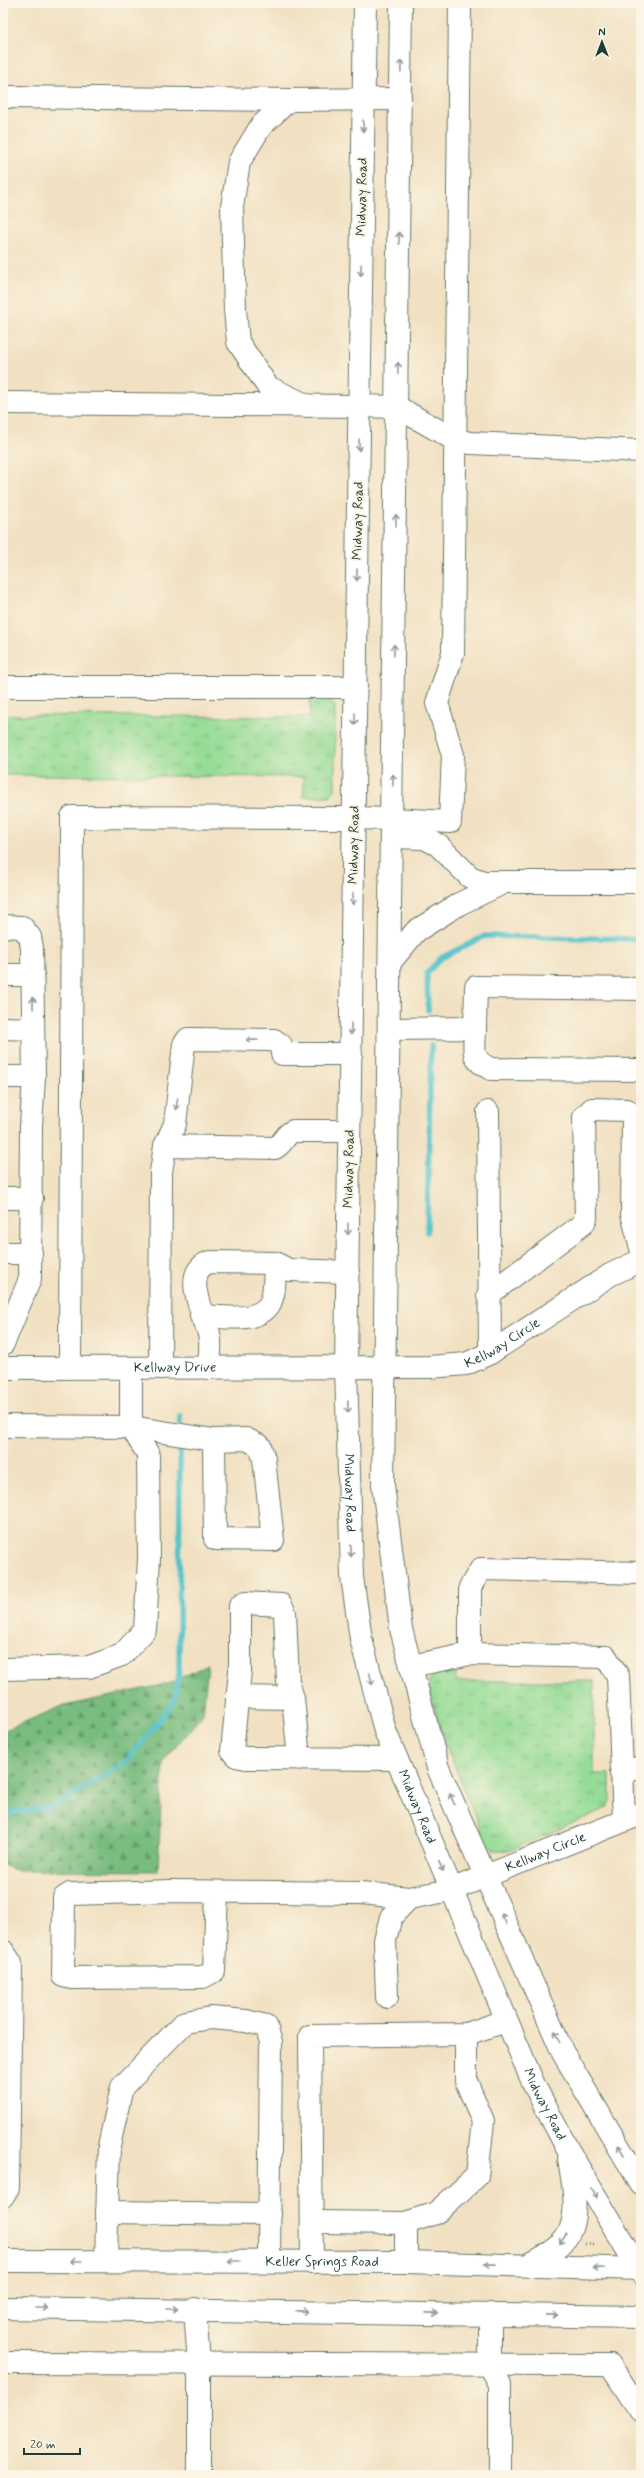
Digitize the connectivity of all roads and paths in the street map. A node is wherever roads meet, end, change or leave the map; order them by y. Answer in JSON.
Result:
{"nodes":[{"id":1,"x":365,"y":3,"type":"edge"},
{"id":2,"x":401,"y":3,"type":"edge"},
{"id":3,"x":460,"y":3,"type":"edge"},
{"id":4,"x":3,"y":97,"type":"edge"},
{"id":5,"x":364,"y":99,"type":"junction"},
{"id":6,"x":400,"y":99,"type":"junction"},
{"id":7,"x":289,"y":100,"type":"junction"},
{"id":8,"x":3,"y":403,"type":"edge"},
{"id":9,"x":308,"y":406,"type":"junction"},
{"id":10,"x":359,"y":406,"type":"junction"},
{"id":11,"x":397,"y":408,"type":"junction"},
{"id":12,"x":455,"y":440,"type":"junction"},
{"id":13,"x":641,"y":451,"type":"edge"},
{"id":14,"x":356,"y":686,"type":"junction"},
{"id":15,"x":3,"y":687,"type":"edge"},
{"id":16,"x":354,"y":818,"type":"junction"},
{"id":17,"x":392,"y":828,"type":"junction"},
{"id":18,"x":641,"y":882,"type":"edge"},
{"id":19,"x":503,"y":883,"type":"junction"},
{"id":20,"x":3,"y":926,"type":"edge"},
{"id":21,"x":391,"y":961,"type":"junction"},
{"id":22,"x":3,"y":975,"type":"edge"},
{"id":23,"x":33,"y":975,"type":"junction"},
{"id":24,"x":641,"y":989,"type":"edge"},
{"id":25,"x":3,"y":1028,"type":"edge"},
{"id":26,"x":475,"y":1028,"type":"junction"},
{"id":27,"x":33,"y":1029,"type":"junction"},
{"id":28,"x":390,"y":1029,"type":"junction"},
{"id":29,"x":351,"y":1054,"type":"junction"},
{"id":30,"x":641,"y":1070,"type":"edge"},
{"id":31,"x":3,"y":1077,"type":"edge"},
{"id":32,"x":34,"y":1077,"type":"junction"},
{"id":33,"x":488,"y":1112,"type":"dead end"},
{"id":34,"x":349,"y":1131,"type":"junction"},
{"id":35,"x":165,"y":1146,"type":"junction"},
{"id":36,"x":3,"y":1198,"type":"edge"},
{"id":37,"x":32,"y":1198,"type":"junction"},
{"id":38,"x":641,"y":1248,"type":"edge"},
{"id":39,"x":3,"y":1253,"type":"edge"},
{"id":40,"x":31,"y":1253,"type":"junction"},
{"id":41,"x":641,"y":1260,"type":"edge"},
{"id":42,"x":275,"y":1263,"type":"junction"},
{"id":43,"x":348,"y":1272,"type":"junction"},
{"id":44,"x":488,"y":1295,"type":"junction"},
{"id":45,"x":201,"y":1316,"type":"junction"},
{"id":46,"x":3,"y":1344,"type":"edge"},
{"id":47,"x":490,"y":1353,"type":"junction"},
{"id":48,"x":3,"y":1368,"type":"edge"},
{"id":49,"x":70,"y":1368,"type":"junction"},
{"id":50,"x":131,"y":1368,"type":"junction"},
{"id":51,"x":160,"y":1368,"type":"junction"},
{"id":52,"x":210,"y":1368,"type":"junction"},
{"id":53,"x":346,"y":1368,"type":"junction"},
{"id":54,"x":386,"y":1368,"type":"junction"},
{"id":55,"x":3,"y":1426,"type":"edge"},
{"id":56,"x":131,"y":1427,"type":"junction"},
{"id":57,"x":214,"y":1440,"type":"junction"},
{"id":58,"x":641,"y":1573,"type":"edge"},
{"id":59,"x":470,"y":1654,"type":"junction"},
{"id":60,"x":411,"y":1666,"type":"junction"},
{"id":61,"x":3,"y":1669,"type":"edge"},
{"id":62,"x":238,"y":1697,"type":"junction"},
{"id":63,"x":293,"y":1698,"type":"junction"},
{"id":64,"x":300,"y":1759,"type":"junction"},
{"id":65,"x":396,"y":1759,"type":"junction"},
{"id":66,"x":631,"y":1770,"type":"edge"},
{"id":67,"x":633,"y":1816,"type":"edge"},
{"id":68,"x":485,"y":1877,"type":"junction"},
{"id":69,"x":450,"y":1890,"type":"junction"},
{"id":70,"x":217,"y":1892,"type":"junction"},
{"id":71,"x":409,"y":1898,"type":"junction"},
{"id":72,"x":3,"y":1951,"type":"edge"},
{"id":73,"x":387,"y":1997,"type":"dead end"},
{"id":74,"x":506,"y":2021,"type":"junction"},
{"id":75,"x":466,"y":2034,"type":"junction"},
{"id":76,"x":567,"y":2148,"type":"junction"},
{"id":77,"x":641,"y":2184,"type":"edge"},
{"id":78,"x":3,"y":2196,"type":"edge"},
{"id":79,"x":107,"y":2212,"type":"junction"},
{"id":80,"x":270,"y":2214,"type":"junction"},
{"id":81,"x":312,"y":2222,"type":"junction"},
{"id":82,"x":406,"y":2223,"type":"junction"},
{"id":83,"x":3,"y":2261,"type":"edge"},
{"id":84,"x":106,"y":2261,"type":"junction"},
{"id":85,"x":269,"y":2261,"type":"junction"},
{"id":86,"x":312,"y":2262,"type":"junction"},
{"id":87,"x":406,"y":2262,"type":"junction"},
{"id":88,"x":529,"y":2265,"type":"junction"},
{"id":89,"x":640,"y":2270,"type":"edge"},
{"id":90,"x":3,"y":2308,"type":"edge"},
{"id":91,"x":196,"y":2309,"type":"junction"},
{"id":92,"x":490,"y":2314,"type":"junction"},
{"id":93,"x":641,"y":2317,"type":"edge"},
{"id":94,"x":3,"y":2363,"type":"edge"},
{"id":95,"x":199,"y":2364,"type":"junction"},
{"id":96,"x":490,"y":2366,"type":"junction"},
{"id":97,"x":641,"y":2412,"type":"edge"},
{"id":98,"x":199,"y":2475,"type":"edge"},
{"id":99,"x":500,"y":2475,"type":"edge"}],
"edges":[{"from":1,"to":5,"type":"main road","name":"Midway Road"},
{"from":6,"to":2,"type":"main road","one_way":true},
{"from":3,"to":12,"type":"main road"},
{"from":4,"to":7,"type":"main road"},
{"from":5,"to":6,"type":"main road"},
{"from":5,"to":7,"type":"main road"},
{"from":5,"to":10,"type":"main road","name":"Midway Road","one_way":true},
{"from":11,"to":6,"type":"main road","one_way":true},
{"from":7,"to":9,"type":"main road"},
{"from":8,"to":9,"type":"main road"},
{"from":9,"to":10,"type":"main road"},
{"from":10,"to":11,"type":"main road"},
{"from":10,"to":14,"type":"main road","name":"Midway Road","one_way":true},
{"from":11,"to":12,"type":"main road"},
{"from":17,"to":11,"type":"main road","one_way":true},
{"from":12,"to":13,"type":"main road"},
{"from":12,"to":17,"type":"main road"},
{"from":14,"to":15,"type":"main road"},
{"from":14,"to":16,"type":"main road","name":"Midway Road","one_way":true},
{"from":16,"to":17,"type":"main road"},
{"from":16,"to":29,"type":"main road","name":"Midway Road","one_way":true},
{"from":16,"to":49,"type":"main road"},
{"from":17,"to":19,"type":"main road"},
{"from":17,"to":21,"type":"main road"},
{"from":18,"to":19,"type":"main road"},
{"from":19,"to":21,"type":"main road"},
{"from":20,"to":23,"type":"main road"},
{"from":21,"to":28,"type":"main road"},
{"from":22,"to":23,"type":"main road"},
{"from":27,"to":23,"type":"main road","one_way":true},
{"from":24,"to":26,"type":"main road"},
{"from":25,"to":27,"type":"main road"},
{"from":26,"to":28,"type":"main road"},
{"from":26,"to":30,"type":"main road"},
{"from":27,"to":32,"type":"main road"},
{"from":28,"to":54,"type":"main road"},
{"from":29,"to":34,"type":"main road","name":"Midway Road"},
{"from":29,"to":35,"type":"main road","one_way":true},
{"from":31,"to":32,"type":"main road"},
{"from":32,"to":37,"type":"main road"},
{"from":33,"to":44,"type":"main road"},
{"from":34,"to":35,"type":"main road"},
{"from":34,"to":43,"type":"main road","name":"Midway Road","one_way":true},
{"from":35,"to":51,"type":"main road"},
{"from":36,"to":37,"type":"main road"},
{"from":37,"to":40,"type":"main road"},
{"from":38,"to":44,"type":"main road"},
{"from":39,"to":40,"type":"main road"},
{"from":40,"to":46,"type":"main road"},
{"from":41,"to":47,"type":"main road","name":"Kellway Circle"},
{"from":42,"to":43,"type":"main road"},
{"from":42,"to":45,"type":"main road"},
{"from":42,"to":45,"type":"main road"},
{"from":43,"to":53,"type":"main road","name":"Midway Road"},
{"from":44,"to":47,"type":"main road"},
{"from":45,"to":52,"type":"main road"},
{"from":47,"to":54,"type":"main road","name":"Kellway Circle"},
{"from":48,"to":49,"type":"main road","name":"Kellway Drive"},
{"from":49,"to":50,"type":"main road","name":"Kellway Drive"},
{"from":50,"to":51,"type":"main road","name":"Kellway Drive"},
{"from":50,"to":56,"type":"main road"},
{"from":51,"to":52,"type":"main road","name":"Kellway Drive"},
{"from":52,"to":53,"type":"main road","name":"Kellway Drive"},
{"from":53,"to":54,"type":"main road","name":"Kellway Circle"},
{"from":53,"to":65,"type":"main road","name":"Midway Road","one_way":true},
{"from":54,"to":60,"type":"main road"},
{"from":55,"to":56,"type":"main road"},
{"from":56,"to":57,"type":"main road"},
{"from":56,"to":61,"type":"main road"},
{"from":57,"to":57,"type":"main road"},
{"from":58,"to":59,"type":"main road"},
{"from":59,"to":60,"type":"main road"},
{"from":59,"to":66,"type":"main road"},
{"from":68,"to":60,"type":"main road","one_way":true},
{"from":62,"to":63,"type":"main road"},
{"from":62,"to":63,"type":"main road"},
{"from":62,"to":64,"type":"main road"},
{"from":63,"to":64,"type":"main road"},
{"from":64,"to":65,"type":"main road"},
{"from":65,"to":69,"type":"main road","name":"Midway Road","one_way":true},
{"from":66,"to":67,"type":"main road"},
{"from":67,"to":68,"type":"main road","name":"Kellway Circle"},
{"from":68,"to":69,"type":"main road","name":"Kellway Circle"},
{"from":77,"to":68,"type":"main road","one_way":true},
{"from":69,"to":71,"type":"main road","name":"Kellway Circle"},
{"from":69,"to":74,"type":"main road","name":"Midway Road"},
{"from":70,"to":70,"type":"main road","name":"Kellway Circle"},
{"from":70,"to":71,"type":"main road","name":"Kellway Circle"},
{"from":71,"to":73,"type":"main road"},
{"from":72,"to":78,"type":"main road"},
{"from":74,"to":75,"type":"main road"},
{"from":74,"to":76,"type":"main road","name":"Midway Road"},
{"from":75,"to":81,"type":"main road"},
{"from":75,"to":82,"type":"main road"},
{"from":76,"to":88,"type":"main road","one_way":true},
{"from":76,"to":89,"type":"main road","name":"Midway Road","one_way":true},
{"from":79,"to":80,"type":"main road"},
{"from":79,"to":80,"type":"main road"},
{"from":79,"to":84,"type":"main road"},
{"from":80,"to":85,"type":"main road"},
{"from":81,"to":82,"type":"main road"},
{"from":81,"to":86,"type":"main road"},
{"from":82,"to":87,"type":"main road"},
{"from":84,"to":83,"type":"main road","name":"Keller Springs Road","one_way":true},
{"from":85,"to":84,"type":"main road","name":"Keller Springs Road","one_way":true},
{"from":85,"to":86,"type":"main road","name":"Keller Springs Road"},
{"from":86,"to":87,"type":"main road","name":"Keller Springs Road"},
{"from":88,"to":87,"type":"main road","name":"Keller Springs Road","one_way":true},
{"from":89,"to":88,"type":"main road","name":"Keller Springs Road","one_way":true},
{"from":90,"to":91,"type":"main road","one_way":true},
{"from":91,"to":92,"type":"main road","one_way":true},
{"from":91,"to":95,"type":"main road"},
{"from":92,"to":93,"type":"main road","one_way":true},
{"from":92,"to":96,"type":"main road"},
{"from":94,"to":95,"type":"main road"},
{"from":95,"to":96,"type":"main road"},
{"from":95,"to":98,"type":"main road"},
{"from":96,"to":97,"type":"main road"},
{"from":96,"to":99,"type":"main road"}]}
